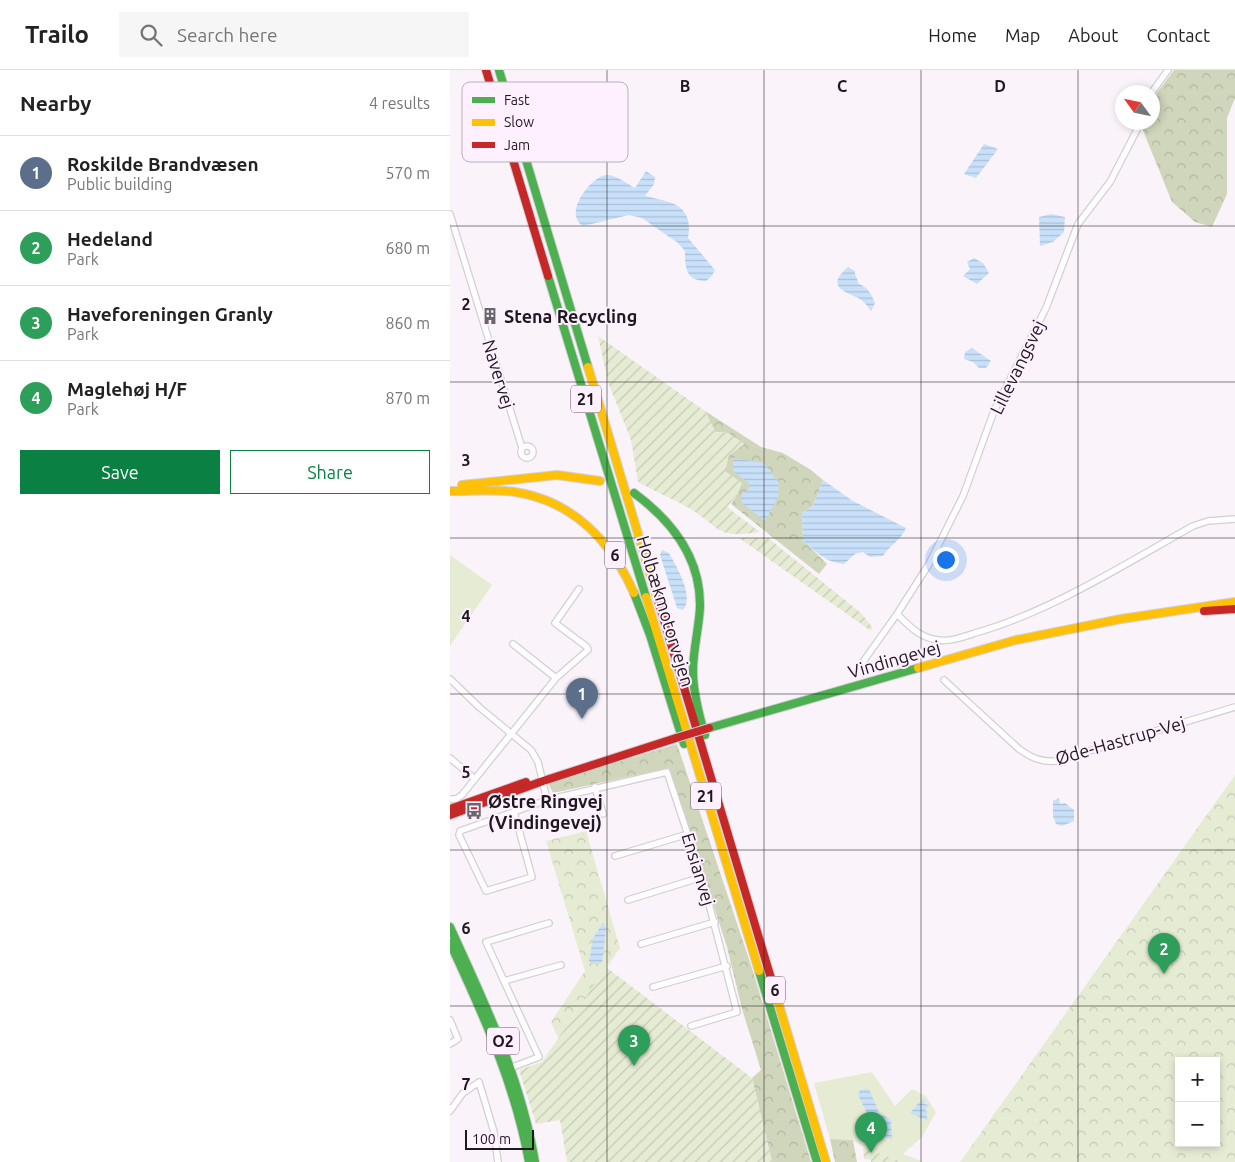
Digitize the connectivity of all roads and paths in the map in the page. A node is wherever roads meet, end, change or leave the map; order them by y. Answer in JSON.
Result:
{"nodes":[{"id":1,"x":486,"y":70,"type":"edge"},
{"id":2,"x":499,"y":70,"type":"edge"},
{"id":3,"x":1168,"y":70,"type":"edge"},
{"id":4,"x":490,"y":82,"type":"edge"},
{"id":5,"x":503,"y":82,"type":"edge"},
{"id":6,"x":1157,"y":85,"type":"edge"},
{"id":7,"x":1137,"y":130,"type":"edge"},
{"id":8,"x":514,"y":162,"type":"edge"},
{"id":9,"x":527,"y":162,"type":"edge"},
{"id":10,"x":450,"y":214,"type":"edge"},
{"id":11,"x":453,"y":235,"type":"edge"},
{"id":12,"x":522,"y":448,"type":"dead end"},
{"id":13,"x":600,"y":482,"type":"dead end"},
{"id":14,"x":450,"y":485,"type":"edge"},
{"id":15,"x":450,"y":490,"type":"edge"},
{"id":16,"x":634,"y":493,"type":"dead end"},
{"id":17,"x":1235,"y":519,"type":"edge"},
{"id":18,"x":579,"y":589,"type":"dead end"},
{"id":19,"x":1235,"y":602,"type":"edge"},
{"id":20,"x":1235,"y":609,"type":"edge"},
{"id":21,"x":1167,"y":612,"type":"junction"},
{"id":22,"x":897,"y":614,"type":"junction"},
{"id":23,"x":513,"y":644,"type":"dead end"},
{"id":24,"x":860,"y":666,"type":"dead end"},
{"id":25,"x":556,"y":678,"type":"junction"},
{"id":26,"x":450,"y":679,"type":"edge"},
{"id":27,"x":944,"y":680,"type":"dead end"},
{"id":28,"x":1235,"y":707,"type":"edge"},
{"id":29,"x":512,"y":733,"type":"junction"},
{"id":30,"x":450,"y":758,"type":"edge"},
{"id":31,"x":475,"y":779,"type":"junction"},
{"id":32,"x":543,"y":779,"type":"junction"},
{"id":33,"x":595,"y":787,"type":"junction"},
{"id":34,"x":450,"y":798,"type":"edge"},
{"id":35,"x":547,"y":800,"type":"junction"},
{"id":36,"x":450,"y":809,"type":"edge"},
{"id":37,"x":514,"y":812,"type":"junction"},
{"id":38,"x":603,"y":814,"type":"dead end"},
{"id":39,"x":450,"y":815,"type":"edge"},
{"id":40,"x":723,"y":819,"type":"junction"},
{"id":41,"x":688,"y":834,"type":"junction"},
{"id":42,"x":723,"y":850,"type":"junction"},
{"id":43,"x":614,"y":856,"type":"dead end"},
{"id":44,"x":702,"y":877,"type":"junction"},
{"id":45,"x":628,"y":900,"type":"dead end"},
{"id":46,"x":549,"y":922,"type":"dead end"},
{"id":47,"x":715,"y":922,"type":"junction"},
{"id":48,"x":450,"y":928,"type":"edge"},
{"id":49,"x":450,"y":943,"type":"edge"},
{"id":50,"x":641,"y":944,"type":"dead end"},
{"id":51,"x":561,"y":965,"type":"dead end"},
{"id":52,"x":727,"y":966,"type":"junction"},
{"id":53,"x":504,"y":981,"type":"junction"},
{"id":54,"x":654,"y":987,"type":"dead end"},
{"id":55,"x":450,"y":1020,"type":"edge"},
{"id":56,"x":692,"y":1026,"type":"dead end"},
{"id":57,"x":450,"y":1044,"type":"edge"},
{"id":58,"x":510,"y":1068,"type":"junction"},
{"id":59,"x":450,"y":1111,"type":"edge"},
{"id":60,"x":498,"y":1162,"type":"edge"},
{"id":61,"x":529,"y":1162,"type":"edge"},
{"id":62,"x":535,"y":1162,"type":"edge"},
{"id":63,"x":816,"y":1162,"type":"edge"},
{"id":64,"x":826,"y":1162,"type":"edge"}],
"edges":[{"from":1,"to":4,"type":"main road","name":"Holbækmotorvejen","number":"21"},
{"from":2,"to":5,"type":"main road","name":"Holbækmotorvejen","number":"21"},
{"from":3,"to":6,"type":"street"},
{"from":7,"to":22,"type":"street","name":"Lillevangsvej"},
{"from":8,"to":42,"type":"main road","name":"Holbækmotorvejen","number":"21"},
{"from":9,"to":40,"type":"main road","name":"Holbækmotorvejen","number":"21"},
{"from":10,"to":11,"type":"street","name":"Navervej"},
{"from":11,"to":12,"type":"street","name":"Navervej"},
{"from":13,"to":14,"type":"main road"},
{"from":15,"to":42,"type":"main road","number":"6"},
{"from":16,"to":40,"type":"main road","number":"6"},
{"from":17,"to":22,"type":"street"},
{"from":18,"to":25,"type":"street"},
{"from":19,"to":21,"type":"main road","name":"Vindingevej"},
{"from":20,"to":21,"type":"main road","name":"Vindingevej"},
{"from":21,"to":32,"type":"main road","name":"Vindingevej","bridge":true},
{"from":22,"to":24,"type":"street","name":"Lillevangsvej"},
{"from":23,"to":25,"type":"street"},
{"from":25,"to":29,"type":"street"},
{"from":26,"to":29,"type":"street"},
{"from":27,"to":28,"type":"street","name":"Øde-Hastrup-Vej"},
{"from":29,"to":31,"type":"street"},
{"from":29,"to":32,"type":"street"},
{"from":30,"to":31,"type":"street"},
{"from":31,"to":34,"type":"street"},
{"from":32,"to":35,"type":"street"},
{"from":32,"to":36,"type":"main road","name":"Vindingevej"},
{"from":32,"to":39,"type":"main road","name":"Vindingevej"},
{"from":33,"to":35,"type":"street","name":"Ensianvej"},
{"from":33,"to":38,"type":"street"},
{"from":33,"to":41,"type":"street","name":"Ensianvej"},
{"from":35,"to":37,"type":"street","name":"Ensianvej"},
{"from":37,"to":37,"type":"street","name":"Ensianvej"},
{"from":40,"to":64,"type":"main road","name":"Holbækmotorvejen","number":"6"},
{"from":41,"to":43,"type":"street"},
{"from":41,"to":44,"type":"street","name":"Ensianvej"},
{"from":42,"to":63,"type":"main road","name":"Holbækmotorvejen","number":"6"},
{"from":44,"to":45,"type":"street"},
{"from":44,"to":47,"type":"street","name":"Ensianvej"},
{"from":46,"to":53,"type":"street"},
{"from":47,"to":50,"type":"street"},
{"from":47,"to":52,"type":"street","name":"Ensianvej"},
{"from":48,"to":58,"type":"main road","number":"O2"},
{"from":49,"to":58,"type":"main road","number":"O2"},
{"from":51,"to":53,"type":"street"},
{"from":52,"to":54,"type":"street"},
{"from":52,"to":56,"type":"street","name":"Ensianvej"},
{"from":53,"to":58,"type":"street"},
{"from":55,"to":57,"type":"street"},
{"from":58,"to":61,"type":"main road","number":"O2"},
{"from":58,"to":62,"type":"main road","number":"O2"},
{"from":59,"to":60,"type":"street"}]}
